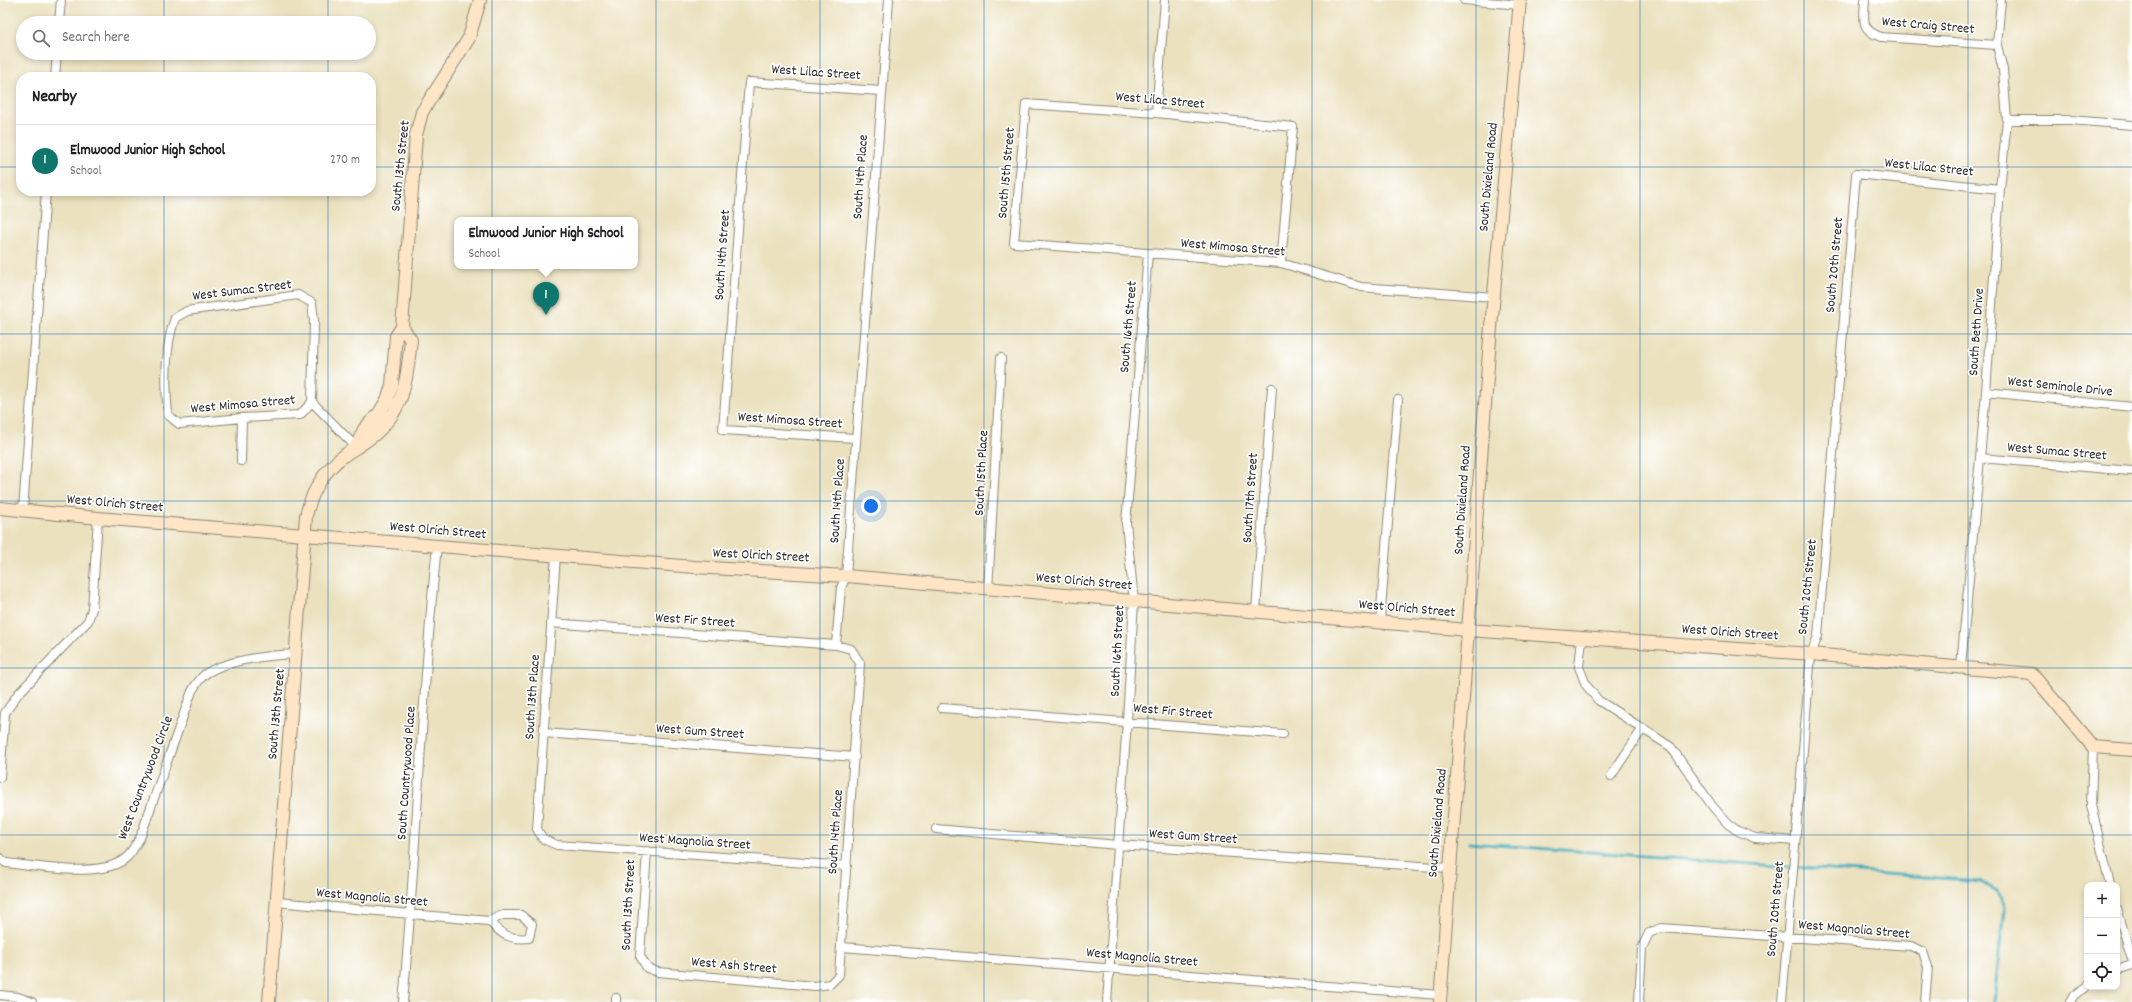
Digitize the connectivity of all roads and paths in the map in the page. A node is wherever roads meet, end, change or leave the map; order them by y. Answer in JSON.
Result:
{"nodes":[{"id":1,"x":60,"y":0,"type":"edge"},
{"id":2,"x":480,"y":0,"type":"edge"},
{"id":3,"x":889,"y":0,"type":"edge"},
{"id":4,"x":1165,"y":0,"type":"edge"},
{"id":5,"x":1464,"y":0,"type":"edge"},
{"id":6,"x":1865,"y":0,"type":"edge"},
{"id":7,"x":2001,"y":0,"type":"edge"},
{"id":8,"x":1520,"y":2,"type":"edge"},
{"id":9,"x":59,"y":16,"type":"edge"},
{"id":10,"x":1998,"y":45,"type":"junction"},
{"id":11,"x":56,"y":60,"type":"edge"},
{"id":12,"x":55,"y":72,"type":"edge"},
{"id":13,"x":749,"y":82,"type":"joint"},
{"id":14,"x":881,"y":91,"type":"junction"},
{"id":15,"x":1026,"y":104,"type":"joint"},
{"id":16,"x":1156,"y":113,"type":"junction"},
{"id":17,"x":2007,"y":120,"type":"junction"},
{"id":18,"x":2132,"y":125,"type":"edge"},
{"id":19,"x":1856,"y":174,"type":"joint"},
{"id":20,"x":2000,"y":189,"type":"junction"},
{"id":21,"x":46,"y":196,"type":"edge"},
{"id":22,"x":1014,"y":243,"type":"joint"},
{"id":23,"x":1148,"y":253,"type":"junction"},
{"id":24,"x":1281,"y":263,"type":"junction"},
{"id":25,"x":1494,"y":297,"type":"junction"},
{"id":26,"x":1002,"y":358,"type":"dead end"},
{"id":27,"x":1272,"y":388,"type":"dead end"},
{"id":28,"x":1986,"y":392,"type":"junction"},
{"id":29,"x":1398,"y":400,"type":"dead end"},
{"id":30,"x":312,"y":402,"type":"junction"},
{"id":31,"x":2132,"y":407,"type":"edge"},
{"id":32,"x":242,"y":418,"type":"junction"},
{"id":33,"x":179,"y":424,"type":"joint"},
{"id":34,"x":723,"y":430,"type":"joint"},
{"id":35,"x":855,"y":438,"type":"junction"},
{"id":36,"x":356,"y":447,"type":"junction"},
{"id":37,"x":1980,"y":458,"type":"junction"},
{"id":38,"x":241,"y":461,"type":"dead end"},
{"id":39,"x":2131,"y":471,"type":"edge"},
{"id":40,"x":0,"y":508,"type":"edge"},
{"id":41,"x":23,"y":510,"type":"junction"},
{"id":42,"x":98,"y":518,"type":"junction"},
{"id":43,"x":304,"y":534,"type":"junction"},
{"id":44,"x":437,"y":546,"type":"junction"},
{"id":45,"x":556,"y":555,"type":"junction"},
{"id":46,"x":846,"y":576,"type":"junction"},
{"id":47,"x":988,"y":590,"type":"junction"},
{"id":48,"x":1134,"y":601,"type":"junction"},
{"id":49,"x":1256,"y":610,"type":"junction"},
{"id":50,"x":1380,"y":622,"type":"junction"},
{"id":51,"x":551,"y":623,"type":"junction"},
{"id":52,"x":1468,"y":630,"type":"junction"},
{"id":53,"x":1582,"y":638,"type":"junction"},
{"id":54,"x":836,"y":645,"type":"junction"},
{"id":55,"x":296,"y":654,"type":"junction"},
{"id":56,"x":1811,"y":654,"type":"junction"},
{"id":57,"x":1962,"y":666,"type":"junction"},
{"id":58,"x":942,"y":708,"type":"dead end"},
{"id":59,"x":1127,"y":721,"type":"junction"},
{"id":60,"x":1643,"y":728,"type":"junction"},
{"id":61,"x":544,"y":733,"type":"junction"},
{"id":62,"x":1283,"y":734,"type":"dead end"},
{"id":63,"x":2092,"y":747,"type":"junction"},
{"id":64,"x":2132,"y":750,"type":"edge"},
{"id":65,"x":855,"y":757,"type":"junction"},
{"id":66,"x":1611,"y":776,"type":"dead end"},
{"id":67,"x":0,"y":777,"type":"edge"},
{"id":68,"x":936,"y":829,"type":"dead end"},
{"id":69,"x":543,"y":839,"type":"joint"},
{"id":70,"x":1795,"y":841,"type":"junction"},
{"id":71,"x":1118,"y":845,"type":"junction"},
{"id":72,"x":646,"y":851,"type":"junction"},
{"id":73,"x":0,"y":858,"type":"edge"},
{"id":74,"x":847,"y":866,"type":"junction"},
{"id":75,"x":1449,"y":868,"type":"junction"},
{"id":76,"x":2109,"y":882,"type":"edge"},
{"id":77,"x":277,"y":902,"type":"junction"},
{"id":78,"x":411,"y":915,"type":"junction"},
{"id":79,"x":2120,"y":918,"type":"edge"},
{"id":80,"x":489,"y":921,"type":"junction"},
{"id":81,"x":1786,"y":937,"type":"junction"},
{"id":82,"x":842,"y":947,"type":"junction"},
{"id":83,"x":2132,"y":959,"type":"edge"},
{"id":84,"x":641,"y":960,"type":"joint"},
{"id":85,"x":2132,"y":965,"type":"edge"},
{"id":86,"x":1109,"y":968,"type":"junction"},
{"id":87,"x":2120,"y":969,"type":"edge"},
{"id":88,"x":830,"y":984,"type":"joint"},
{"id":89,"x":2084,"y":988,"type":"edge"},
{"id":90,"x":0,"y":995,"type":"edge"},
{"id":91,"x":1440,"y":998,"type":"edge"},
{"id":92,"x":32,"y":1002,"type":"edge"},
{"id":93,"x":269,"y":1002,"type":"edge"},
{"id":94,"x":403,"y":1002,"type":"edge"},
{"id":95,"x":1107,"y":1002,"type":"edge"},
{"id":96,"x":1639,"y":1002,"type":"edge"},
{"id":97,"x":1782,"y":1002,"type":"edge"},
{"id":98,"x":1925,"y":1002,"type":"edge"},
{"id":99,"x":2070,"y":1002,"type":"edge"}],
"edges":[{"from":1,"to":9,"type":"street"},
{"from":2,"to":36,"type":"street","name":"South 13th Street"},
{"from":3,"to":14,"type":"street","name":"South 14th Place"},
{"from":4,"to":16,"type":"street"},
{"from":5,"to":8,"type":"street"},
{"from":6,"to":10,"type":"street","name":"West Craig Street"},
{"from":7,"to":10,"type":"street","name":"South Beth Drive"},
{"from":8,"to":25,"type":"street","name":"South Dixieland Road"},
{"from":10,"to":17,"type":"street","name":"South Beth Drive"},
{"from":11,"to":12,"type":"street"},
{"from":13,"to":14,"type":"street","name":"West Lilac Street"},
{"from":13,"to":34,"type":"street","name":"South 14th Street"},
{"from":14,"to":35,"type":"street","name":"South 14th Place"},
{"from":15,"to":16,"type":"street","name":"West Lilac Street"},
{"from":15,"to":22,"type":"street","name":"South 15th Street"},
{"from":16,"to":24,"type":"street","name":"West Lilac Street"},
{"from":17,"to":18,"type":"street"},
{"from":17,"to":20,"type":"street","name":"South Beth Drive"},
{"from":19,"to":20,"type":"street","name":"West Lilac Street"},
{"from":19,"to":56,"type":"street","name":"South 20th Street"},
{"from":20,"to":28,"type":"street","name":"South Beth Drive"},
{"from":21,"to":41,"type":"street"},
{"from":22,"to":23,"type":"street","name":"West Mimosa Street"},
{"from":23,"to":24,"type":"street","name":"West Mimosa Street"},
{"from":23,"to":48,"type":"street","name":"South 16th Street"},
{"from":24,"to":25,"type":"street","name":"West Mimosa Street"},
{"from":25,"to":52,"type":"street","name":"South Dixieland Road"},
{"from":26,"to":47,"type":"street","name":"South 15th Place"},
{"from":27,"to":49,"type":"street","name":"South 17th Street"},
{"from":28,"to":31,"type":"street","name":"West Seminole Drive"},
{"from":28,"to":37,"type":"street","name":"South Beth Drive"},
{"from":29,"to":50,"type":"street"},
{"from":30,"to":32,"type":"street","name":"West Mimosa Street"},
{"from":30,"to":33,"type":"street","name":"West Sumac Street"},
{"from":30,"to":36,"type":"street","name":"West Mimosa Street"},
{"from":32,"to":33,"type":"street","name":"West Mimosa Street"},
{"from":32,"to":38,"type":"street"},
{"from":34,"to":35,"type":"street","name":"West Mimosa Street"},
{"from":35,"to":46,"type":"street","name":"South 14th Place"},
{"from":36,"to":43,"type":"street","name":"South 13th Street"},
{"from":37,"to":39,"type":"street","name":"West Sumac Street"},
{"from":37,"to":57,"type":"street","name":"South Beth Drive"},
{"from":40,"to":41,"type":"street","name":"West Olrich Street"},
{"from":41,"to":42,"type":"street","name":"West Olrich Street"},
{"from":42,"to":43,"type":"street","name":"West Olrich Street"},
{"from":42,"to":67,"type":"street"},
{"from":43,"to":44,"type":"street","name":"West Olrich Street"},
{"from":43,"to":55,"type":"street","name":"South 13th Street"},
{"from":44,"to":45,"type":"street","name":"West Olrich Street"},
{"from":44,"to":78,"type":"street","name":"South Countrywood Place"},
{"from":45,"to":46,"type":"street","name":"West Olrich Street"},
{"from":45,"to":51,"type":"street","name":"South 13th Place"},
{"from":46,"to":47,"type":"street","name":"West Olrich Street"},
{"from":46,"to":54,"type":"street","name":"South 14th Place"},
{"from":47,"to":48,"type":"street","name":"West Olrich Street"},
{"from":48,"to":49,"type":"street","name":"West Olrich Street"},
{"from":48,"to":59,"type":"street","name":"South 16th Street"},
{"from":49,"to":50,"type":"street","name":"West Olrich Street"},
{"from":50,"to":52,"type":"street","name":"West Olrich Street"},
{"from":51,"to":54,"type":"street","name":"West Fir Street"},
{"from":51,"to":61,"type":"street","name":"South 13th Place"},
{"from":52,"to":53,"type":"street","name":"West Olrich Street"},
{"from":52,"to":75,"type":"street","name":"South Dixieland Road"},
{"from":53,"to":56,"type":"street","name":"West Olrich Street"},
{"from":53,"to":60,"type":"street"},
{"from":54,"to":65,"type":"street","name":"South 14th Place"},
{"from":55,"to":73,"type":"street","name":"West Countrywood Circle"},
{"from":55,"to":77,"type":"street","name":"South 13th Street"},
{"from":56,"to":57,"type":"street","name":"West Olrich Street"},
{"from":56,"to":70,"type":"street","name":"South 20th Street"},
{"from":57,"to":63,"type":"street","name":"West Olrich Street"},
{"from":58,"to":59,"type":"street","name":"West Fir Street"},
{"from":59,"to":62,"type":"street","name":"West Fir Street"},
{"from":59,"to":71,"type":"street","name":"South 16th Street"},
{"from":60,"to":66,"type":"street"},
{"from":60,"to":70,"type":"street"},
{"from":61,"to":65,"type":"street","name":"West Gum Street"},
{"from":61,"to":69,"type":"street","name":"South 13th Place"},
{"from":63,"to":64,"type":"street"},
{"from":63,"to":76,"type":"street"},
{"from":65,"to":74,"type":"street","name":"South 14th Place"},
{"from":68,"to":71,"type":"street","name":"West Gum Street"},
{"from":69,"to":72,"type":"street","name":"West Magnolia Street"},
{"from":70,"to":81,"type":"street","name":"South 20th Street"},
{"from":71,"to":75,"type":"street","name":"West Gum Street"},
{"from":71,"to":86,"type":"street","name":"South 16th Street"},
{"from":72,"to":74,"type":"street","name":"West Magnolia Street"},
{"from":72,"to":84,"type":"street","name":"South 13th Street"},
{"from":74,"to":82,"type":"street","name":"South 14th Place"},
{"from":75,"to":91,"type":"street","name":"South Dixieland Road"},
{"from":77,"to":78,"type":"street","name":"West Magnolia Street"},
{"from":77,"to":93,"type":"street","name":"South 13th Street"},
{"from":78,"to":80,"type":"street","name":"West Magnolia Street"},
{"from":78,"to":94,"type":"street","name":"South Countrywood Place"},
{"from":79,"to":83,"type":"street"},
{"from":80,"to":80,"type":"street","name":"West Magnolia Street"},
{"from":81,"to":96,"type":"street","name":"West Magnolia Street"},
{"from":81,"to":97,"type":"street","name":"South 20th Street"},
{"from":81,"to":98,"type":"street","name":"West Magnolia Street"},
{"from":82,"to":86,"type":"street","name":"West Magnolia Street"},
{"from":82,"to":88,"type":"street","name":"South 14th Place"},
{"from":84,"to":88,"type":"street","name":"West Ash Street"},
{"from":85,"to":87,"type":"street"},
{"from":86,"to":91,"type":"street","name":"West Magnolia Street"},
{"from":86,"to":95,"type":"street","name":"South 16th Street"},
{"from":89,"to":99,"type":"street"},
{"from":90,"to":92,"type":"street"}]}
